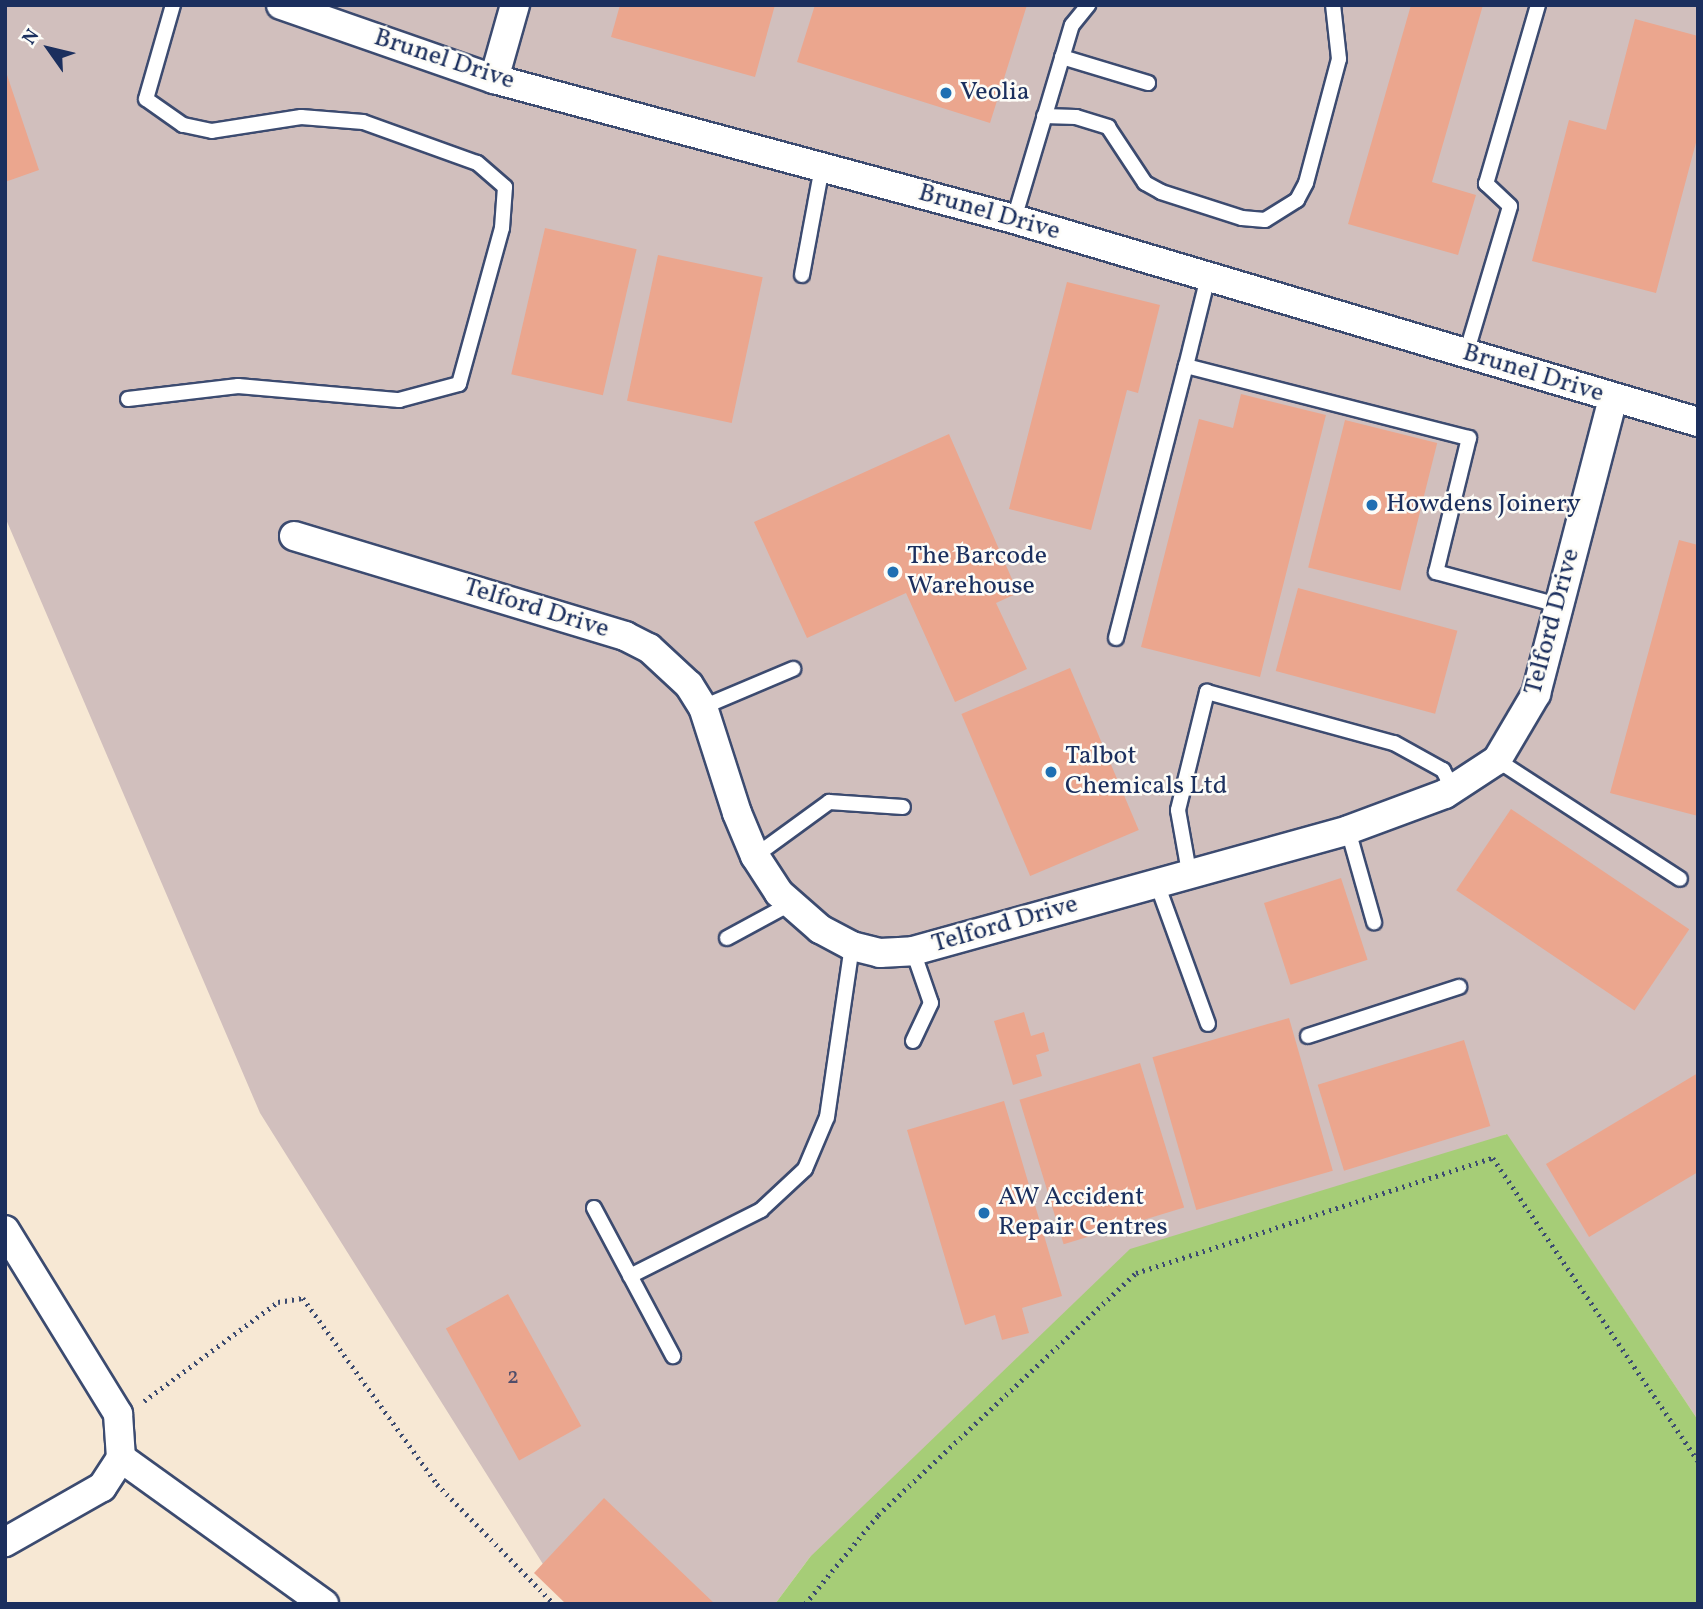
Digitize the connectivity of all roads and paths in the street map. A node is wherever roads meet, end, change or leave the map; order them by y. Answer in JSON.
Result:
{"nodes":[{"id":1,"x":173,"y":5,"type":"edge"},
{"id":2,"x":281,"y":5,"type":"edge"},
{"id":3,"x":515,"y":5,"type":"edge"},
{"id":4,"x":1088,"y":5,"type":"edge"},
{"id":5,"x":1333,"y":5,"type":"edge"},
{"id":6,"x":1538,"y":5,"type":"edge"},
{"id":7,"x":1062,"y":57,"type":"junction"},
{"id":8,"x":494,"y":79,"type":"junction"},
{"id":9,"x":1148,"y":83,"type":"dead end"},
{"id":10,"x":1045,"y":117,"type":"junction"},
{"id":11,"x":822,"y":167,"type":"junction"},
{"id":12,"x":1014,"y":219,"type":"junction"},
{"id":13,"x":802,"y":275,"type":"dead end"},
{"id":14,"x":1208,"y":277,"type":"junction"},
{"id":15,"x":1466,"y":354,"type":"junction"},
{"id":16,"x":1186,"y":366,"type":"junction"},
{"id":17,"x":128,"y":398,"type":"dead end"},
{"id":18,"x":1613,"y":398,"type":"junction"},
{"id":19,"x":1698,"y":422,"type":"edge"},
{"id":20,"x":294,"y":536,"type":"dead end"},
{"id":21,"x":1558,"y":605,"type":"junction"},
{"id":22,"x":1116,"y":638,"type":"dead end"},
{"id":23,"x":793,"y":668,"type":"dead end"},
{"id":24,"x":703,"y":707,"type":"junction"},
{"id":25,"x":1497,"y":760,"type":"junction"},
{"id":26,"x":1453,"y":790,"type":"junction"},
{"id":27,"x":903,"y":807,"type":"dead end"},
{"id":28,"x":1348,"y":830,"type":"junction"},
{"id":29,"x":755,"y":856,"type":"junction"},
{"id":30,"x":1189,"y":872,"type":"junction"},
{"id":31,"x":1680,"y":879,"type":"dead end"},
{"id":32,"x":1156,"y":881,"type":"junction"},
{"id":33,"x":790,"y":904,"type":"junction"},
{"id":34,"x":1374,"y":922,"type":"dead end"},
{"id":35,"x":727,"y":938,"type":"dead end"},
{"id":36,"x":852,"y":946,"type":"junction"},
{"id":37,"x":914,"y":951,"type":"junction"},
{"id":38,"x":1459,"y":987,"type":"dead end"},
{"id":39,"x":1208,"y":1024,"type":"dead end"},
{"id":40,"x":1308,"y":1036,"type":"dead end"},
{"id":41,"x":913,"y":1041,"type":"dead end"},
{"id":42,"x":594,"y":1208,"type":"dead end"},
{"id":43,"x":5,"y":1230,"type":"edge"},
{"id":44,"x":630,"y":1276,"type":"junction"},
{"id":45,"x":673,"y":1356,"type":"dead end"},
{"id":46,"x":118,"y":1414,"type":"junction"},
{"id":47,"x":121,"y":1458,"type":"junction"},
{"id":48,"x":1698,"y":1461,"type":"edge"},
{"id":49,"x":5,"y":1542,"type":"edge"},
{"id":50,"x":324,"y":1604,"type":"edge"},
{"id":51,"x":554,"y":1604,"type":"edge"},
{"id":52,"x":805,"y":1604,"type":"edge"}],
"edges":[{"from":1,"to":17,"type":"lane"},
{"from":2,"to":8,"type":"street","name":"Brunel Drive"},
{"from":3,"to":8,"type":"street"},
{"from":4,"to":7,"type":"lane"},
{"from":5,"to":10,"type":"lane"},
{"from":6,"to":15,"type":"lane"},
{"from":7,"to":9,"type":"lane"},
{"from":7,"to":10,"type":"lane"},
{"from":8,"to":11,"type":"street","name":"Brunel Drive"},
{"from":10,"to":12,"type":"lane"},
{"from":11,"to":12,"type":"street","name":"Brunel Drive"},
{"from":11,"to":13,"type":"lane"},
{"from":12,"to":14,"type":"street","name":"Brunel Drive"},
{"from":14,"to":15,"type":"street","name":"Brunel Drive"},
{"from":14,"to":16,"type":"lane"},
{"from":15,"to":18,"type":"street","name":"Brunel Drive"},
{"from":16,"to":21,"type":"lane"},
{"from":16,"to":22,"type":"lane"},
{"from":18,"to":19,"type":"street","name":"Brunel Drive"},
{"from":18,"to":21,"type":"street","name":"Telford Drive"},
{"from":20,"to":24,"type":"street","name":"Telford Drive"},
{"from":21,"to":25,"type":"street","name":"Telford Drive"},
{"from":23,"to":24,"type":"lane"},
{"from":24,"to":29,"type":"street","name":"Telford Drive"},
{"from":25,"to":26,"type":"street","name":"Telford Drive"},
{"from":25,"to":31,"type":"lane"},
{"from":26,"to":28,"type":"street","name":"Telford Drive"},
{"from":26,"to":30,"type":"lane"},
{"from":27,"to":29,"type":"lane"},
{"from":28,"to":30,"type":"street","name":"Telford Drive"},
{"from":28,"to":34,"type":"lane"},
{"from":29,"to":33,"type":"street","name":"Telford Drive"},
{"from":30,"to":32,"type":"street","name":"Telford Drive"},
{"from":32,"to":37,"type":"street","name":"Telford Drive"},
{"from":32,"to":39,"type":"lane"},
{"from":33,"to":35,"type":"lane"},
{"from":33,"to":36,"type":"street","name":"Telford Drive"},
{"from":36,"to":37,"type":"street","name":"Telford Drive"},
{"from":36,"to":44,"type":"lane"},
{"from":37,"to":41,"type":"lane"},
{"from":38,"to":40,"type":"lane"},
{"from":42,"to":44,"type":"lane"},
{"from":43,"to":46,"type":"street"},
{"from":44,"to":45,"type":"lane"},
{"from":46,"to":47,"type":"street"},
{"from":46,"to":51,"type":"path"},
{"from":47,"to":49,"type":"street"},
{"from":47,"to":50,"type":"street"},
{"from":48,"to":52,"type":"path"}]}
